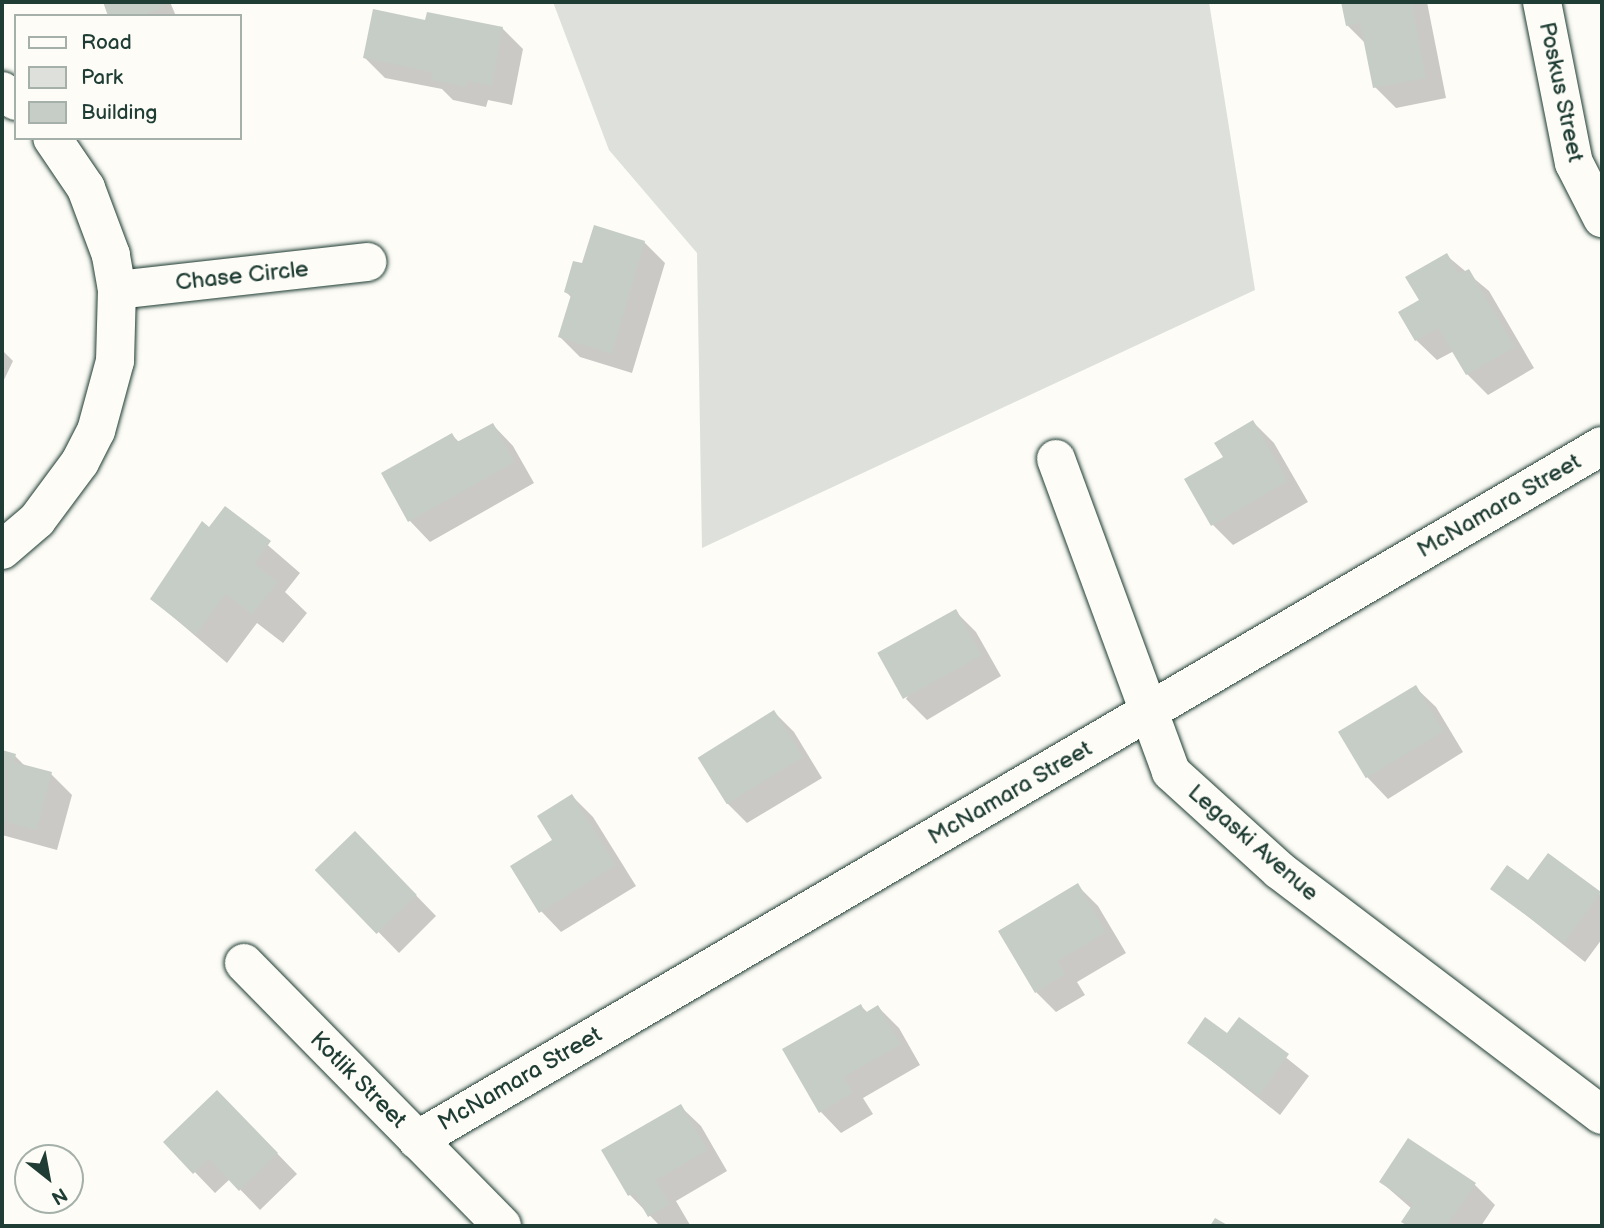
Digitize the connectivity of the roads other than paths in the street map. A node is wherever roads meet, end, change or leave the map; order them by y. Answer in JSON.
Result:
{"nodes":[{"id":1,"x":1542,"y":2,"type":"edge"},
{"id":2,"x":53,"y":140,"type":"edge"},
{"id":3,"x":1602,"y":218,"type":"edge"},
{"id":4,"x":367,"y":262,"type":"dead end"},
{"id":5,"x":117,"y":290,"type":"junction"},
{"id":6,"x":1602,"y":446,"type":"edge"},
{"id":7,"x":1056,"y":459,"type":"dead end"},
{"id":8,"x":2,"y":550,"type":"edge"},
{"id":9,"x":1147,"y":712,"type":"junction"},
{"id":10,"x":244,"y":963,"type":"dead end"},
{"id":11,"x":1602,"y":1115,"type":"edge"},
{"id":12,"x":418,"y":1140,"type":"junction"},
{"id":13,"x":502,"y":1226,"type":"edge"}],
"edges":[{"from":1,"to":3,"type":"street","name":"Poskus Street"},
{"from":2,"to":5,"type":"street"},
{"from":4,"to":5,"type":"street","name":"Chase Circle"},
{"from":5,"to":8,"type":"street"},
{"from":6,"to":9,"type":"street","name":"McNamara Street"},
{"from":7,"to":9,"type":"street","name":"Legaski Avenue"},
{"from":9,"to":11,"type":"street","name":"Legaski Avenue"},
{"from":9,"to":12,"type":"street","name":"McNamara Street"},
{"from":10,"to":12,"type":"street","name":"Kotlik Street"},
{"from":12,"to":13,"type":"street","name":"Kotlik Street"}]}
